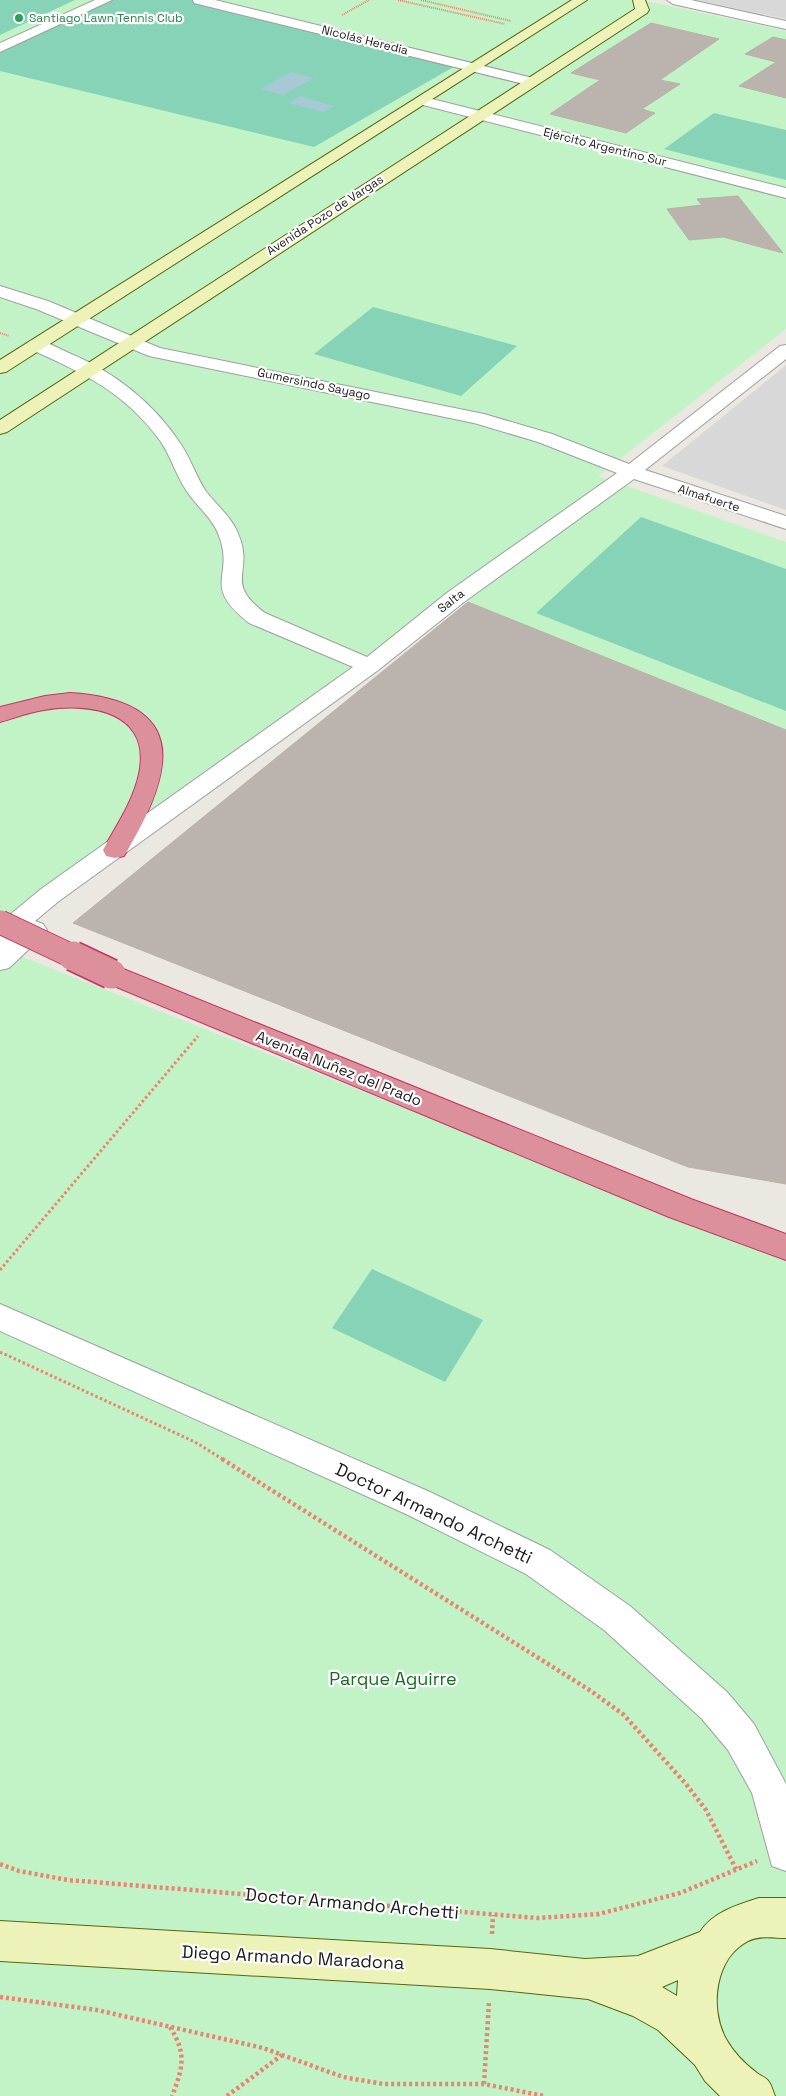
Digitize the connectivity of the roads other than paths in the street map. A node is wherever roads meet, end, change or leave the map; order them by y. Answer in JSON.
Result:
{"nodes":[{"id":1,"x":106,"y":0,"type":"edge"},
{"id":2,"x":199,"y":0,"type":"edge"},
{"id":3,"x":580,"y":0,"type":"edge"},
{"id":4,"x":639,"y":0,"type":"edge"},
{"id":5,"x":673,"y":0,"type":"edge"},
{"id":6,"x":786,"y":25,"type":"edge"},
{"id":7,"x":0,"y":48,"type":"edge"},
{"id":8,"x":477,"y":67,"type":"junction"},
{"id":9,"x":532,"y":82,"type":"junction"},
{"id":10,"x":424,"y":101,"type":"junction"},
{"id":11,"x":479,"y":115,"type":"junction"},
{"id":12,"x":786,"y":193,"type":"edge"},
{"id":13,"x":0,"y":291,"type":"edge"},
{"id":14,"x":74,"y":319,"type":"junction"},
{"id":15,"x":129,"y":342,"type":"junction"},
{"id":16,"x":36,"y":345,"type":"junction"},
{"id":17,"x":786,"y":350,"type":"edge"},
{"id":18,"x":0,"y":368,"type":"edge"},
{"id":19,"x":89,"y":368,"type":"junction"},
{"id":20,"x":0,"y":428,"type":"edge"},
{"id":21,"x":631,"y":472,"type":"junction"},
{"id":22,"x":786,"y":523,"type":"edge"},
{"id":23,"x":369,"y":666,"type":"junction"},
{"id":24,"x":0,"y":715,"type":"edge"},
{"id":25,"x":115,"y":850,"type":"junction"},
{"id":26,"x":0,"y":922,"type":"edge"},
{"id":27,"x":0,"y":937,"type":"edge"},
{"id":28,"x":0,"y":961,"type":"edge"},
{"id":29,"x":680,"y":1208,"type":"junction"},
{"id":30,"x":786,"y":1227,"type":"edge"},
{"id":31,"x":786,"y":1247,"type":"edge"},
{"id":32,"x":0,"y":1316,"type":"edge"},
{"id":33,"x":786,"y":1851,"type":"edge"},
{"id":34,"x":786,"y":1918,"type":"edge"},
{"id":35,"x":0,"y":1941,"type":"edge"},
{"id":36,"x":710,"y":1948,"type":"junction"},
{"id":37,"x":585,"y":1979,"type":"junction"},
{"id":38,"x":711,"y":2053,"type":"junction"},
{"id":39,"x":754,"y":2096,"type":"edge"}],
"edges":[{"from":1,"to":7,"type":"street"},
{"from":2,"to":8,"type":"street","name":"Nicolás Heredia"},
{"from":3,"to":8,"type":"main road"},
{"from":4,"to":9,"type":"main road","name":"Avenida Pozo de Vargas"},
{"from":5,"to":6,"type":"street"},
{"from":8,"to":9,"type":"street","name":"Nicolás Heredia"},
{"from":8,"to":10,"type":"main road"},
{"from":9,"to":11,"type":"main road","name":"Avenida Pozo de Vargas"},
{"from":10,"to":11,"type":"street","name":"Ejército Argentino Sur"},
{"from":10,"to":14,"type":"main road"},
{"from":11,"to":12,"type":"street","name":"Ejército Argentino Sur"},
{"from":11,"to":15,"type":"main road","name":"Avenida Pozo de Vargas"},
{"from":13,"to":14,"type":"street","name":"Gumersindo Sayago"},
{"from":14,"to":15,"type":"street","name":"Gumersindo Sayago"},
{"from":14,"to":16,"type":"main road"},
{"from":15,"to":19,"type":"main road","name":"Avenida Pozo de Vargas"},
{"from":15,"to":21,"type":"street","name":"Gumersindo Sayago"},
{"from":16,"to":18,"type":"main road"},
{"from":16,"to":19,"type":"street"},
{"from":17,"to":21,"type":"street","name":"Salta"},
{"from":19,"to":20,"type":"main road","name":"Avenida Pozo de Vargas"},
{"from":19,"to":23,"type":"street"},
{"from":21,"to":22,"type":"street","name":"Almafuerte"},
{"from":21,"to":23,"type":"street","name":"Salta"},
{"from":23,"to":25,"type":"street","name":"Salta"},
{"from":24,"to":25,"type":"highway"},
{"from":25,"to":27,"type":"street"},
{"from":25,"to":28,"type":"street"},
{"from":26,"to":29,"type":"highway","name":"Avenida Nuñez del Prado","bridge":true},
{"from":29,"to":30,"type":"highway","name":"Avenida Nuñez del Prado"},
{"from":29,"to":31,"type":"highway","name":"Avenida Nuñez del Prado"},
{"from":32,"to":33,"type":"street","name":"Doctor Armando Archetti"},
{"from":34,"to":36,"type":"main road","name":"Diego Armando Maradona"},
{"from":35,"to":37,"type":"main road","name":"Diego Armando Maradona"},
{"from":36,"to":37,"type":"main road","name":"Diego Armando Maradona"},
{"from":36,"to":38,"type":"main road","name":"Diego Armando Maradona"},
{"from":37,"to":38,"type":"main road","name":"Diego Armando Maradona"},
{"from":38,"to":39,"type":"main road","name":"Diego Armando Maradona"}]}
